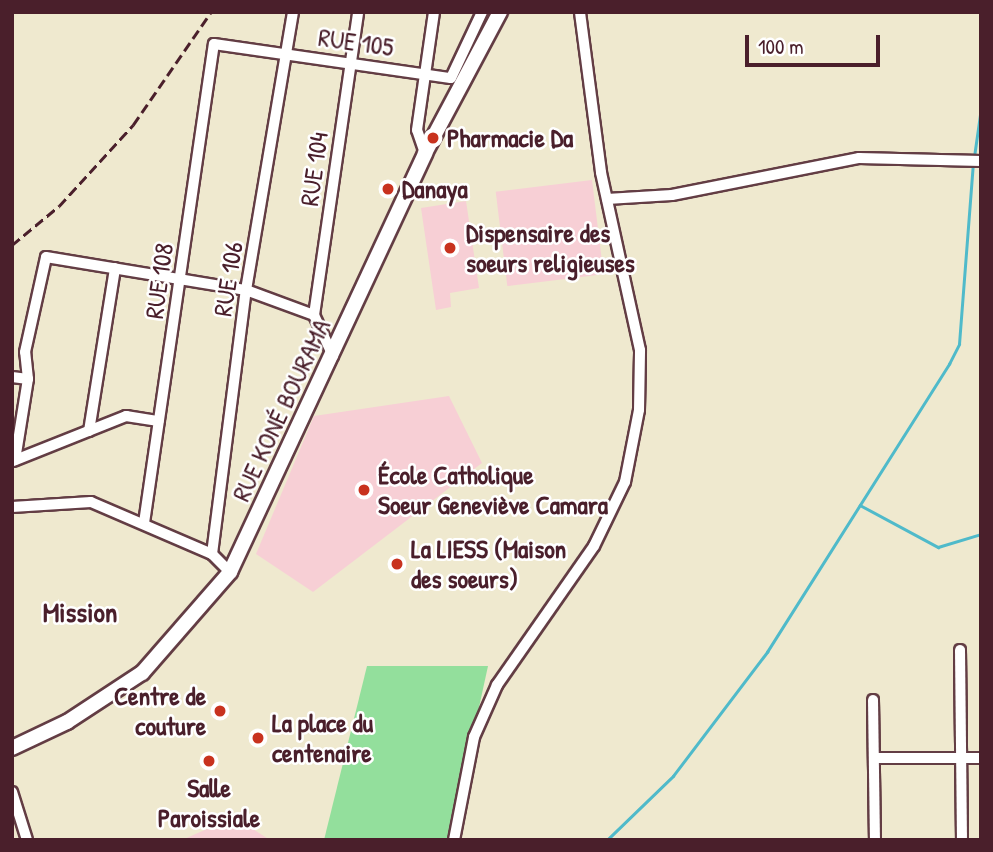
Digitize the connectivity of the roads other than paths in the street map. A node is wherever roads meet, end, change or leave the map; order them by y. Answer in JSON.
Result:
{"nodes":[{"id":1,"x":293,"y":12,"type":"edge"},
{"id":2,"x":358,"y":12,"type":"edge"},
{"id":3,"x":434,"y":12,"type":"edge"},
{"id":4,"x":482,"y":12,"type":"edge"},
{"id":5,"x":500,"y":12,"type":"edge"},
{"id":6,"x":580,"y":12,"type":"edge"},
{"id":7,"x":214,"y":44,"type":"joint"},
{"id":8,"x":287,"y":54,"type":"junction"},
{"id":9,"x":351,"y":60,"type":"junction"},
{"id":10,"x":425,"y":74,"type":"junction"},
{"id":11,"x":425,"y":153,"type":"junction"},
{"id":12,"x":977,"y":161,"type":"edge"},
{"id":13,"x":607,"y":199,"type":"junction"},
{"id":14,"x":115,"y":268,"type":"junction"},
{"id":15,"x":180,"y":279,"type":"junction"},
{"id":16,"x":246,"y":290,"type":"junction"},
{"id":17,"x":314,"y":315,"type":"junction"},
{"id":18,"x":333,"y":356,"type":"junction"},
{"id":19,"x":12,"y":377,"type":"edge"},
{"id":20,"x":28,"y":379,"type":"junction"},
{"id":21,"x":159,"y":421,"type":"junction"},
{"id":22,"x":89,"y":431,"type":"junction"},
{"id":23,"x":14,"y":461,"type":"edge"},
{"id":24,"x":12,"y":507,"type":"edge"},
{"id":25,"x":144,"y":523,"type":"junction"},
{"id":26,"x":212,"y":554,"type":"junction"},
{"id":27,"x":230,"y":572,"type":"junction"},
{"id":28,"x":960,"y":650,"type":"dead end"},
{"id":29,"x":873,"y":700,"type":"dead end"},
{"id":30,"x":14,"y":743,"type":"edge"},
{"id":31,"x":874,"y":758,"type":"junction"},
{"id":32,"x":961,"y":758,"type":"junction"},
{"id":33,"x":981,"y":758,"type":"edge"},
{"id":34,"x":12,"y":792,"type":"edge"},
{"id":35,"x":27,"y":840,"type":"edge"},
{"id":36,"x":454,"y":840,"type":"edge"},
{"id":37,"x":875,"y":840,"type":"edge"},
{"id":38,"x":962,"y":840,"type":"edge"}],
"edges":[{"from":1,"to":8,"type":"street","name":"RUE 106"},
{"from":2,"to":9,"type":"street","name":"RUE 104"},
{"from":3,"to":10,"type":"street"},
{"from":4,"to":10,"type":"street","name":"RUE 105"},
{"from":5,"to":11,"type":"highway","name":"RUE KONÉ BOURAMA"},
{"from":6,"to":13,"type":"street"},
{"from":7,"to":8,"type":"street","name":"RUE 105"},
{"from":7,"to":15,"type":"street","name":"RUE 108"},
{"from":8,"to":9,"type":"street","name":"RUE 105"},
{"from":8,"to":16,"type":"street","name":"RUE 106"},
{"from":9,"to":10,"type":"street","name":"RUE 105"},
{"from":9,"to":17,"type":"street","name":"RUE 104"},
{"from":10,"to":11,"type":"street"},
{"from":11,"to":18,"type":"highway","name":"RUE KONÉ BOURAMA"},
{"from":12,"to":13,"type":"street"},
{"from":13,"to":36,"type":"street"},
{"from":14,"to":15,"type":"street"},
{"from":14,"to":20,"type":"street"},
{"from":14,"to":22,"type":"street"},
{"from":15,"to":16,"type":"street"},
{"from":15,"to":21,"type":"street","name":"RUE 108"},
{"from":16,"to":17,"type":"street"},
{"from":16,"to":26,"type":"street","name":"RUE 106"},
{"from":17,"to":18,"type":"street","name":"RUE 104"},
{"from":18,"to":27,"type":"highway","name":"RUE KONÉ BOURAMA"},
{"from":19,"to":20,"type":"street"},
{"from":20,"to":23,"type":"street"},
{"from":21,"to":22,"type":"street"},
{"from":21,"to":25,"type":"street","name":"RUE 108"},
{"from":22,"to":23,"type":"street"},
{"from":24,"to":25,"type":"street"},
{"from":25,"to":26,"type":"street"},
{"from":26,"to":27,"type":"street"},
{"from":27,"to":30,"type":"highway","name":"RUE KONÉ BOURAMA"},
{"from":28,"to":32,"type":"street"},
{"from":29,"to":31,"type":"street"},
{"from":31,"to":32,"type":"street"},
{"from":31,"to":37,"type":"street"},
{"from":32,"to":33,"type":"street"},
{"from":32,"to":38,"type":"street"},
{"from":34,"to":35,"type":"street"}]}
